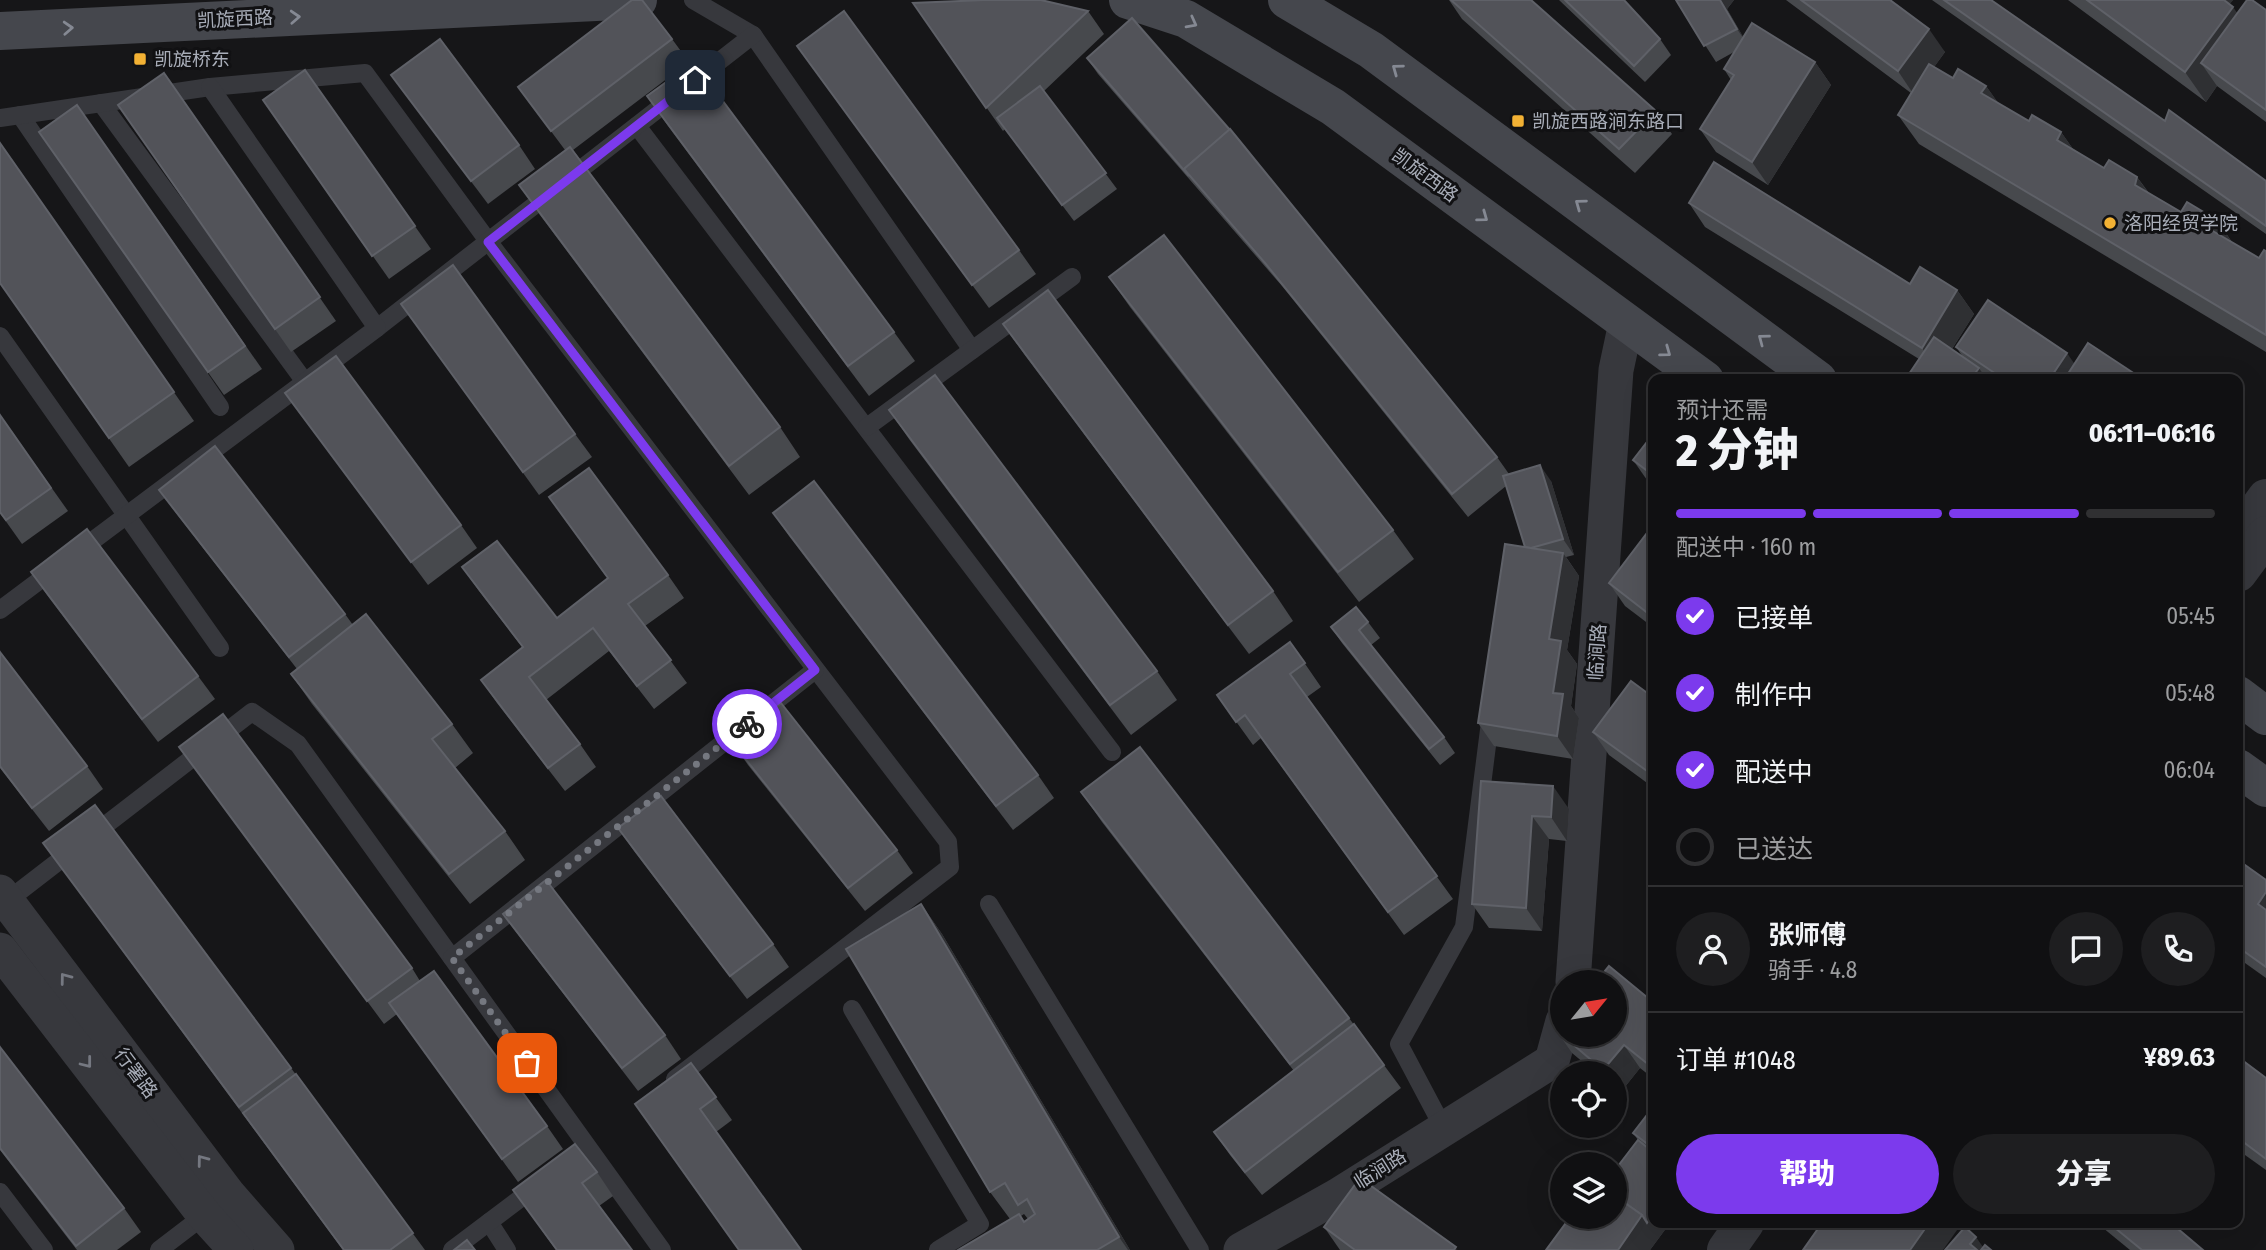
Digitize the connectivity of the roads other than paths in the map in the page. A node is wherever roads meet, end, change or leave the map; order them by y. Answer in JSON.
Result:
{"nodes":[{"id":1,"x":638,"y":0,"type":"edge"},
{"id":2,"x":693,"y":0,"type":"edge"},
{"id":3,"x":1128,"y":0,"type":"edge"},
{"id":4,"x":1287,"y":0,"type":"edge"},
{"id":5,"x":0,"y":31,"type":"edge"},
{"id":6,"x":753,"y":35,"type":"junction"},
{"id":7,"x":209,"y":87,"type":"junction"},
{"id":8,"x":101,"y":103,"type":"junction"},
{"id":9,"x":20,"y":115,"type":"junction"},
{"id":10,"x":0,"y":118,"type":"edge"},
{"id":11,"x":637,"y":126,"type":"junction"},
{"id":12,"x":488,"y":242,"type":"junction"},
{"id":13,"x":1072,"y":277,"type":"dead end"},
{"id":14,"x":1626,"y":323,"type":"junction"},
{"id":15,"x":377,"y":328,"type":"junction"},
{"id":16,"x":0,"y":337,"type":"edge"},
{"id":17,"x":972,"y":350,"type":"junction"},
{"id":18,"x":1697,"y":374,"type":"edge"},
{"id":19,"x":1810,"y":374,"type":"edge"},
{"id":20,"x":304,"y":382,"type":"junction"},
{"id":21,"x":220,"y":407,"type":"dead end"},
{"id":22,"x":867,"y":427,"type":"junction"},
{"id":23,"x":2266,"y":498,"type":"edge"},
{"id":24,"x":127,"y":515,"type":"junction"},
{"id":25,"x":2243,"y":530,"type":"edge"},
{"id":26,"x":2266,"y":535,"type":"edge"},
{"id":27,"x":2243,"y":566,"type":"edge"},
{"id":28,"x":0,"y":610,"type":"edge"},
{"id":29,"x":220,"y":648,"type":"dead end"},
{"id":30,"x":815,"y":670,"type":"junction"},
{"id":31,"x":1493,"y":697,"type":"edge"},
{"id":32,"x":2243,"y":699,"type":"edge"},
{"id":33,"x":2266,"y":716,"type":"edge"},
{"id":34,"x":1112,"y":752,"type":"dead end"},
{"id":35,"x":2243,"y":772,"type":"edge"},
{"id":36,"x":2266,"y":788,"type":"edge"},
{"id":37,"x":4,"y":897,"type":"edge"},
{"id":38,"x":989,"y":904,"type":"dead end"},
{"id":39,"x":0,"y":950,"type":"edge"},
{"id":40,"x":452,"y":958,"type":"junction"},
{"id":41,"x":1574,"y":970,"type":"edge"},
{"id":42,"x":852,"y":1009,"type":"dead end"},
{"id":43,"x":1556,"y":1047,"type":"edge"},
{"id":44,"x":659,"y":1091,"type":"edge"},
{"id":45,"x":1444,"y":1129,"type":"junction"},
{"id":46,"x":555,"y":1172,"type":"edge"},
{"id":47,"x":0,"y":1192,"type":"edge"},
{"id":48,"x":217,"y":1205,"type":"junction"},
{"id":49,"x":489,"y":1222,"type":"junction"},
{"id":50,"x":1741,"y":1228,"type":"edge"},
{"id":51,"x":1769,"y":1228,"type":"edge"},
{"id":52,"x":44,"y":1250,"type":"edge"},
{"id":53,"x":159,"y":1250,"type":"edge"},
{"id":54,"x":236,"y":1250,"type":"edge"},
{"id":55,"x":277,"y":1250,"type":"edge"},
{"id":56,"x":452,"y":1250,"type":"edge"},
{"id":57,"x":507,"y":1250,"type":"edge"},
{"id":58,"x":662,"y":1250,"type":"edge"},
{"id":59,"x":938,"y":1250,"type":"edge"},
{"id":60,"x":1200,"y":1250,"type":"edge"},
{"id":61,"x":1241,"y":1250,"type":"edge"},
{"id":62,"x":1726,"y":1250,"type":"edge"},
{"id":63,"x":1754,"y":1250,"type":"edge"}],
"edges":[{"from":5,"to":1,"type":"main road","name":"凯旋西路","one_way":true},
{"from":2,"to":6,"type":"lane"},
{"from":3,"to":14,"type":"main road","name":"凯旋西路","one_way":true},
{"from":19,"to":4,"type":"main road","one_way":true},
{"from":6,"to":11,"type":"lane"},
{"from":6,"to":17,"type":"lane"},
{"from":7,"to":8,"type":"lane"},
{"from":7,"to":12,"type":"lane"},
{"from":7,"to":15,"type":"lane"},
{"from":8,"to":9,"type":"lane"},
{"from":8,"to":20,"type":"lane"},
{"from":9,"to":10,"type":"lane"},
{"from":9,"to":21,"type":"lane"},
{"from":11,"to":12,"type":"lane"},
{"from":11,"to":22,"type":"lane"},
{"from":12,"to":15,"type":"lane"},
{"from":12,"to":30,"type":"lane"},
{"from":13,"to":17,"type":"lane"},
{"from":14,"to":18,"type":"main road","name":"凯旋西路","one_way":true},
{"from":14,"to":41,"type":"street","name":"临涧路"},
{"from":15,"to":20,"type":"lane"},
{"from":16,"to":24,"type":"lane"},
{"from":17,"to":22,"type":"lane"},
{"from":20,"to":24,"type":"lane"},
{"from":22,"to":34,"type":"lane"},
{"from":23,"to":25,"type":"street"},
{"from":24,"to":28,"type":"lane"},
{"from":24,"to":29,"type":"lane"},
{"from":26,"to":27,"type":"street"},
{"from":30,"to":40,"type":"lane"},
{"from":30,"to":44,"type":"lane"},
{"from":31,"to":45,"type":"lane"},
{"from":32,"to":33,"type":"main road"},
{"from":35,"to":36,"type":"main road"},
{"from":37,"to":40,"type":"lane"},
{"from":48,"to":37,"type":"street","name":"行署路","one_way":true},
{"from":38,"to":60,"type":"lane"},
{"from":39,"to":48,"type":"street","name":"行署路","one_way":true},
{"from":40,"to":58,"type":"lane"},
{"from":42,"to":59,"type":"lane"},
{"from":43,"to":45,"type":"street","name":"临涧路"},
{"from":45,"to":61,"type":"street","name":"临涧路"},
{"from":46,"to":49,"type":"lane"},
{"from":47,"to":52,"type":"lane"},
{"from":48,"to":53,"type":"lane"},
{"from":48,"to":54,"type":"street","name":"行署路"},
{"from":48,"to":55,"type":"street","name":"行署路"},
{"from":49,"to":56,"type":"lane"},
{"from":49,"to":57,"type":"lane"},
{"from":50,"to":62,"type":"street"},
{"from":51,"to":63,"type":"street"}]}
